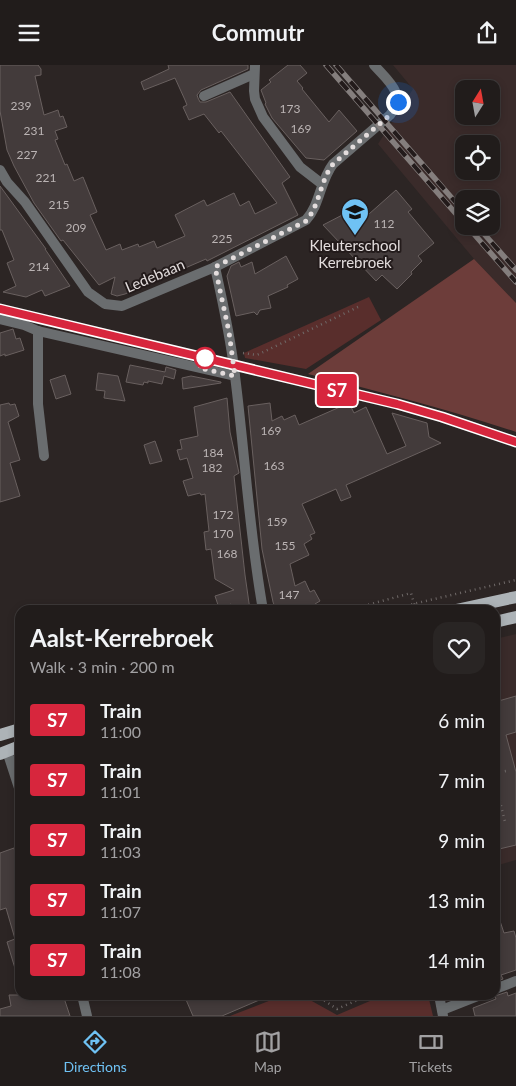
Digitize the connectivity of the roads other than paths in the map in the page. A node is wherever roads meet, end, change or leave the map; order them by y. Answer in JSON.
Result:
{"nodes":[{"id":1,"x":374,"y":65,"type":"edge"},
{"id":2,"x":255,"y":70,"type":"edge"},
{"id":3,"x":204,"y":95,"type":"dead end"},
{"id":4,"x":0,"y":170,"type":"edge"},
{"id":5,"x":322,"y":184,"type":"junction"},
{"id":6,"x":215,"y":267,"type":"junction"},
{"id":7,"x":0,"y":319,"type":"edge"},
{"id":8,"x":38,"y":331,"type":"junction"},
{"id":9,"x":235,"y":376,"type":"junction"},
{"id":10,"x":44,"y":457,"type":"dead end"},
{"id":11,"x":516,"y":597,"type":"edge"},
{"id":12,"x":262,"y":605,"type":"edge"},
{"id":13,"x":479,"y":605,"type":"edge"},
{"id":14,"x":516,"y":617,"type":"edge"},
{"id":15,"x":500,"y":621,"type":"edge"},
{"id":16,"x":15,"y":730,"type":"edge"},
{"id":17,"x":0,"y":735,"type":"edge"},
{"id":18,"x":4,"y":752,"type":"edge"},
{"id":19,"x":15,"y":779,"type":"edge"},
{"id":20,"x":516,"y":981,"type":"edge"},
{"id":21,"x":500,"y":987,"type":"edge"},
{"id":22,"x":83,"y":1000,"type":"edge"},
{"id":23,"x":440,"y":1000,"type":"edge"},
{"id":24,"x":470,"y":1000,"type":"edge"},
{"id":25,"x":443,"y":1013,"type":"edge"},
{"id":26,"x":88,"y":1016,"type":"edge"}],
"edges":[{"from":1,"to":5,"type":"street","name":"Ledebaan"},
{"from":2,"to":3,"type":"street"},
{"from":2,"to":5,"type":"street"},
{"from":4,"to":6,"type":"street","name":"Ledebaan"},
{"from":5,"to":6,"type":"street","name":"Ledebaan"},
{"from":6,"to":9,"type":"street"},
{"from":7,"to":8,"type":"street"},
{"from":8,"to":9,"type":"street"},
{"from":8,"to":10,"type":"street"},
{"from":9,"to":12,"type":"street"},
{"from":11,"to":13,"type":"main road"},
{"from":14,"to":15,"type":"main road"},
{"from":16,"to":17,"type":"main road"},
{"from":18,"to":19,"type":"street"},
{"from":20,"to":21,"type":"street"},
{"from":22,"to":26,"type":"street"},
{"from":23,"to":25,"type":"street"},
{"from":24,"to":25,"type":"street"}]}
